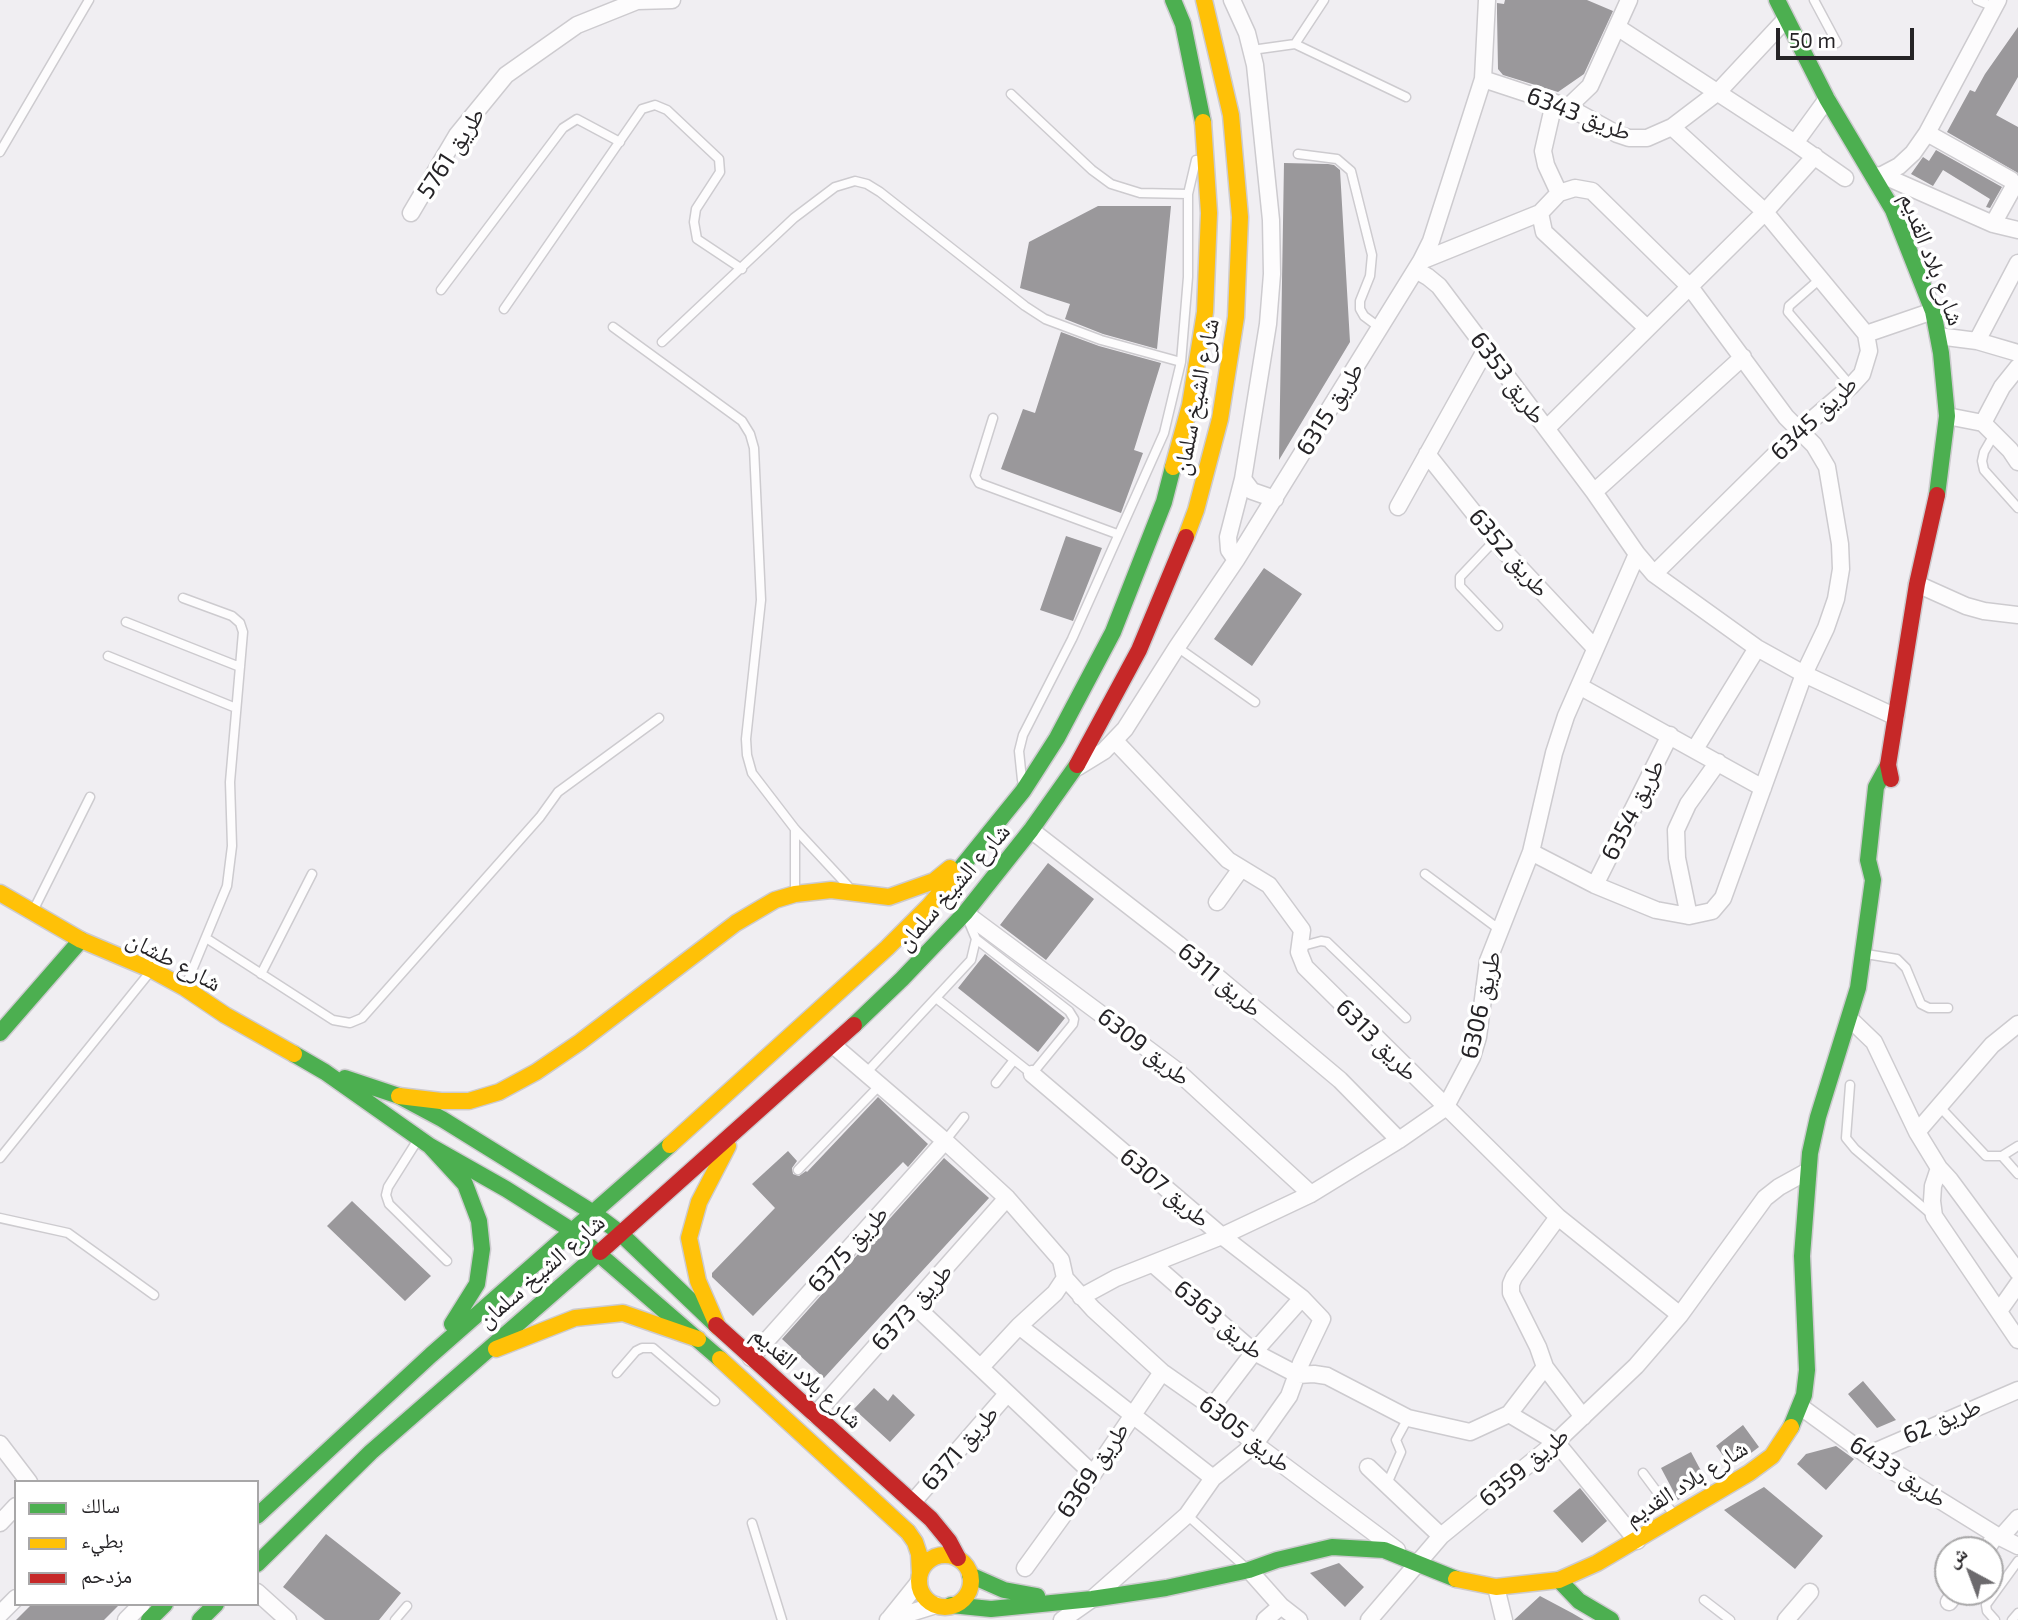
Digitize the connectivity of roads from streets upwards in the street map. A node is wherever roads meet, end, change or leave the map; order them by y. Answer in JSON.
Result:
{"nodes":[{"id":1,"x":672,"y":0,"type":"edge"},
{"id":2,"x":1173,"y":0,"type":"edge"},
{"id":3,"x":1204,"y":0,"type":"edge"},
{"id":4,"x":1232,"y":0,"type":"edge"},
{"id":5,"x":1487,"y":0,"type":"edge"},
{"id":6,"x":1629,"y":0,"type":"edge"},
{"id":7,"x":1777,"y":0,"type":"edge"},
{"id":8,"x":1996,"y":3,"type":"edge"},
{"id":9,"x":1786,"y":19,"type":"junction"},
{"id":10,"x":1616,"y":27,"type":"junction"},
{"id":11,"x":1483,"y":79,"type":"junction"},
{"id":12,"x":1718,"y":92,"type":"junction"},
{"id":13,"x":1827,"y":99,"type":"junction"},
{"id":14,"x":1561,"y":105,"type":"junction"},
{"id":15,"x":1672,"y":127,"type":"junction"},
{"id":16,"x":1927,"y":133,"type":"junction"},
{"id":17,"x":1795,"y":143,"type":"junction"},
{"id":18,"x":1815,"y":156,"type":"junction"},
{"id":19,"x":1878,"y":176,"type":"junction"},
{"id":20,"x":1845,"y":178,"type":"dead end"},
{"id":21,"x":1559,"y":193,"type":"junction"},
{"id":22,"x":1765,"y":212,"type":"junction"},
{"id":23,"x":1540,"y":213,"type":"junction"},
{"id":24,"x":411,"y":214,"type":"dead end"},
{"id":25,"x":1993,"y":224,"type":"junction"},
{"id":26,"x":2018,"y":230,"type":"edge"},
{"id":27,"x":2018,"y":264,"type":"edge"},
{"id":28,"x":1418,"y":265,"type":"junction"},
{"id":29,"x":1690,"y":287,"type":"junction"},
{"id":30,"x":1933,"y":311,"type":"junction"},
{"id":31,"x":1647,"y":328,"type":"junction"},
{"id":32,"x":1866,"y":334,"type":"junction"},
{"id":33,"x":1938,"y":336,"type":"junction"},
{"id":34,"x":1977,"y":341,"type":"junction"},
{"id":35,"x":1486,"y":349,"type":"junction"},
{"id":36,"x":2018,"y":353,"type":"edge"},
{"id":37,"x":1743,"y":357,"type":"junction"},
{"id":38,"x":2018,"y":367,"type":"edge"},
{"id":39,"x":1947,"y":416,"type":"junction"},
{"id":40,"x":1989,"y":428,"type":"junction"},
{"id":41,"x":1547,"y":429,"type":"junction"},
{"id":42,"x":1800,"y":430,"type":"junction"},
{"id":43,"x":1427,"y":454,"type":"junction"},
{"id":44,"x":2018,"y":462,"type":"edge"},
{"id":45,"x":1243,"y":479,"type":"junction"},
{"id":46,"x":1594,"y":492,"type":"junction"},
{"id":47,"x":1275,"y":499,"type":"junction"},
{"id":48,"x":1398,"y":506,"type":"dead end"},
{"id":49,"x":1637,"y":554,"type":"junction"},
{"id":50,"x":1236,"y":560,"type":"junction"},
{"id":51,"x":1654,"y":574,"type":"junction"},
{"id":52,"x":1917,"y":584,"type":"junction"},
{"id":53,"x":2018,"y":615,"type":"edge"},
{"id":54,"x":1757,"y":648,"type":"junction"},
{"id":55,"x":1595,"y":649,"type":"junction"},
{"id":56,"x":1804,"y":674,"type":"junction"},
{"id":57,"x":1581,"y":688,"type":"junction"},
{"id":58,"x":1896,"y":718,"type":"junction"},
{"id":59,"x":1670,"y":735,"type":"junction"},
{"id":60,"x":1115,"y":741,"type":"junction"},
{"id":61,"x":1695,"y":749,"type":"junction"},
{"id":62,"x":1718,"y":762,"type":"junction"},
{"id":63,"x":1075,"y":768,"type":"junction"},
{"id":64,"x":1763,"y":788,"type":"junction"},
{"id":65,"x":1031,"y":831,"type":"junction"},
{"id":66,"x":982,"y":844,"type":"junction"},
{"id":67,"x":1531,"y":852,"type":"junction"},
{"id":68,"x":1240,"y":870,"type":"junction"},
{"id":69,"x":1595,"y":885,"type":"junction"},
{"id":70,"x":0,"y":893,"type":"edge"},
{"id":71,"x":1217,"y":902,"type":"dead end"},
{"id":72,"x":965,"y":913,"type":"junction"},
{"id":73,"x":1689,"y":916,"type":"junction"},
{"id":74,"x":81,"y":940,"type":"junction"},
{"id":75,"x":1850,"y":1019,"type":"junction"},
{"id":76,"x":2018,"y":1024,"type":"edge"},
{"id":77,"x":0,"y":1033,"type":"edge"},
{"id":78,"x":833,"y":1045,"type":"junction"},
{"id":79,"x":325,"y":1072,"type":"junction"},
{"id":80,"x":1032,"y":1074,"type":"road end"},
{"id":81,"x":399,"y":1096,"type":"junction"},
{"id":82,"x":1445,"y":1108,"type":"junction"},
{"id":83,"x":736,"y":1132,"type":"junction"},
{"id":84,"x":1917,"y":1132,"type":"junction"},
{"id":85,"x":1399,"y":1140,"type":"junction"},
{"id":86,"x":945,"y":1141,"type":"junction"},
{"id":87,"x":424,"y":1142,"type":"junction"},
{"id":88,"x":1939,"y":1168,"type":"junction"},
{"id":89,"x":1808,"y":1171,"type":"junction"},
{"id":90,"x":1311,"y":1194,"type":"junction"},
{"id":91,"x":1007,"y":1198,"type":"junction"},
{"id":92,"x":592,"y":1212,"type":"junction"},
{"id":93,"x":1558,"y":1217,"type":"junction"},
{"id":94,"x":571,"y":1230,"type":"junction"},
{"id":95,"x":620,"y":1233,"type":"junction"},
{"id":96,"x":1222,"y":1236,"type":"junction"},
{"id":97,"x":598,"y":1252,"type":"junction"},
{"id":98,"x":1153,"y":1264,"type":"junction"},
{"id":99,"x":2018,"y":1272,"type":"edge"},
{"id":100,"x":1065,"y":1278,"type":"junction"},
{"id":101,"x":2018,"y":1284,"type":"edge"},
{"id":102,"x":1081,"y":1297,"type":"junction"},
{"id":103,"x":1302,"y":1298,"type":"junction"},
{"id":104,"x":914,"y":1305,"type":"junction"},
{"id":105,"x":1999,"y":1311,"type":"junction"},
{"id":106,"x":1680,"y":1315,"type":"junction"},
{"id":107,"x":1019,"y":1326,"type":"junction"},
{"id":108,"x":718,"y":1327,"type":"junction"},
{"id":109,"x":698,"y":1339,"type":"junction"},
{"id":110,"x":2018,"y":1340,"type":"edge"},
{"id":111,"x":1254,"y":1352,"type":"junction"},
{"id":112,"x":431,"y":1355,"type":"junction"},
{"id":113,"x":479,"y":1355,"type":"junction"},
{"id":114,"x":751,"y":1358,"type":"junction"},
{"id":115,"x":981,"y":1367,"type":"junction"},
{"id":116,"x":1545,"y":1367,"type":"junction"},
{"id":117,"x":1162,"y":1372,"type":"junction"},
{"id":118,"x":1298,"y":1375,"type":"junction"},
{"id":119,"x":2018,"y":1390,"type":"edge"},
{"id":120,"x":1007,"y":1394,"type":"junction"},
{"id":121,"x":1212,"y":1407,"type":"junction"},
{"id":122,"x":1801,"y":1408,"type":"junction"},
{"id":123,"x":1509,"y":1414,"type":"junction"},
{"id":124,"x":815,"y":1415,"type":"junction"},
{"id":125,"x":1131,"y":1415,"type":"junction"},
{"id":126,"x":1583,"y":1417,"type":"junction"},
{"id":127,"x":1556,"y":1442,"type":"junction"},
{"id":128,"x":0,"y":1444,"type":"edge"},
{"id":129,"x":1255,"y":1444,"type":"junction"},
{"id":130,"x":1867,"y":1455,"type":"junction"},
{"id":131,"x":1368,"y":1467,"type":"dead end"},
{"id":132,"x":1093,"y":1474,"type":"junction"},
{"id":133,"x":1213,"y":1478,"type":"junction"},
{"id":134,"x":27,"y":1480,"type":"edge"},
{"id":135,"x":913,"y":1502,"type":"junction"},
{"id":136,"x":14,"y":1508,"type":"edge"},
{"id":137,"x":259,"y":1514,"type":"edge"},
{"id":138,"x":2018,"y":1518,"type":"edge"},
{"id":139,"x":0,"y":1522,"type":"edge"},
{"id":140,"x":1441,"y":1536,"type":"junction"},
{"id":141,"x":1999,"y":1536,"type":"joint"},
{"id":142,"x":1637,"y":1541,"type":"junction"},
{"id":143,"x":958,"y":1558,"type":"junction"},
{"id":144,"x":259,"y":1562,"type":"edge"},
{"id":145,"x":1416,"y":1564,"type":"junction"},
{"id":146,"x":1025,"y":1567,"type":"dead end"},
{"id":147,"x":1249,"y":1570,"type":"junction"},
{"id":148,"x":970,"y":1575,"type":"junction"},
{"id":149,"x":919,"y":1578,"type":"junction"},
{"id":150,"x":1559,"y":1580,"type":"junction"},
{"id":151,"x":1496,"y":1587,"type":"junction"},
{"id":152,"x":1810,"y":1592,"type":"dead end"},
{"id":153,"x":259,"y":1594,"type":"edge"},
{"id":154,"x":1092,"y":1599,"type":"junction"},
{"id":155,"x":14,"y":1600,"type":"edge"},
{"id":156,"x":944,"y":1605,"type":"junction"},
{"id":157,"x":140,"y":1606,"type":"edge"},
{"id":158,"x":163,"y":1606,"type":"edge"},
{"id":159,"x":214,"y":1606,"type":"edge"},
{"id":160,"x":1281,"y":1606,"type":"junction"},
{"id":161,"x":0,"y":1614,"type":"edge"},
{"id":162,"x":126,"y":1620,"type":"edge"},
{"id":163,"x":149,"y":1620,"type":"edge"},
{"id":164,"x":200,"y":1620,"type":"edge"},
{"id":165,"x":288,"y":1620,"type":"edge"},
{"id":166,"x":888,"y":1620,"type":"edge"},
{"id":167,"x":1063,"y":1620,"type":"edge"},
{"id":168,"x":1265,"y":1620,"type":"edge"},
{"id":169,"x":1299,"y":1620,"type":"edge"},
{"id":170,"x":1370,"y":1620,"type":"edge"},
{"id":171,"x":1504,"y":1620,"type":"edge"},
{"id":172,"x":1611,"y":1620,"type":"edge"},
{"id":173,"x":1786,"y":1620,"type":"edge"}],
"edges":[{"from":1,"to":24,"type":"street","name":"طريق 5761"},
{"from":2,"to":66,"type":"main road","name":"شارع الشيخ سلمان"},
{"from":3,"to":63,"type":"main road","name":"شارع الشيخ سلمان"},
{"from":4,"to":45,"type":"street"},
{"from":5,"to":11,"type":"street","name":"طريق 6315"},
{"from":6,"to":10,"type":"street"},
{"from":7,"to":9,"type":"main road","name":"شارع بلاد القديم"},
{"from":8,"to":16,"type":"street"},
{"from":9,"to":12,"type":"street","name":"طريق 6343"},
{"from":9,"to":13,"type":"main road","name":"شارع بلاد القديم"},
{"from":10,"to":12,"type":"street"},
{"from":10,"to":14,"type":"street"},
{"from":11,"to":14,"type":"street","name":"طريق 6343"},
{"from":11,"to":28,"type":"street","name":"طريق 6315"},
{"from":12,"to":15,"type":"street","name":"طريق 6343"},
{"from":12,"to":17,"type":"street"},
{"from":13,"to":17,"type":"street"},
{"from":13,"to":19,"type":"main road","name":"شارع بلاد القديم"},
{"from":14,"to":15,"type":"street","name":"طريق 6343"},
{"from":14,"to":21,"type":"street"},
{"from":15,"to":22,"type":"street"},
{"from":16,"to":19,"type":"street"},
{"from":16,"to":25,"type":"street"},
{"from":17,"to":18,"type":"street"},
{"from":18,"to":20,"type":"street"},
{"from":18,"to":22,"type":"street"},
{"from":19,"to":25,"type":"street"},
{"from":19,"to":30,"type":"main road","name":"شارع بلاد القديم"},
{"from":21,"to":23,"type":"street"},
{"from":21,"to":29,"type":"street"},
{"from":22,"to":29,"type":"street"},
{"from":22,"to":32,"type":"street"},
{"from":23,"to":28,"type":"street"},
{"from":23,"to":31,"type":"street"},
{"from":25,"to":26,"type":"street"},
{"from":27,"to":34,"type":"street"},
{"from":28,"to":35,"type":"street","name":"طريق 6353"},
{"from":28,"to":47,"type":"street","name":"طريق 6315"},
{"from":29,"to":31,"type":"street"},
{"from":29,"to":37,"type":"street"},
{"from":30,"to":32,"type":"street"},
{"from":30,"to":33,"type":"main road","name":"شارع بلاد القديم"},
{"from":31,"to":41,"type":"street"},
{"from":32,"to":42,"type":"street","name":"طريق 6345"},
{"from":33,"to":34,"type":"street"},
{"from":33,"to":39,"type":"main road","name":"شارع بلاد القديم"},
{"from":34,"to":36,"type":"street"},
{"from":35,"to":41,"type":"street","name":"طريق 6353"},
{"from":35,"to":43,"type":"street"},
{"from":37,"to":42,"type":"street"},
{"from":37,"to":46,"type":"street"},
{"from":38,"to":40,"type":"street"},
{"from":39,"to":40,"type":"street"},
{"from":39,"to":52,"type":"main road","name":"شارع بلاد القديم"},
{"from":40,"to":44,"type":"street"},
{"from":41,"to":46,"type":"street","name":"طريق 6353"},
{"from":42,"to":51,"type":"street","name":"طريق 6345"},
{"from":42,"to":56,"type":"street"},
{"from":43,"to":48,"type":"street"},
{"from":43,"to":55,"type":"street","name":"طريق 6352"},
{"from":45,"to":47,"type":"street"},
{"from":45,"to":50,"type":"street"},
{"from":46,"to":49,"type":"street","name":"طريق 6353"},
{"from":47,"to":50,"type":"street","name":"طريق 6315"},
{"from":49,"to":51,"type":"street","name":"طريق 6353"},
{"from":49,"to":55,"type":"street","name":"طريق 6306"},
{"from":50,"to":60,"type":"street","name":"طريق 6315"},
{"from":51,"to":54,"type":"street","name":"طريق 6353"},
{"from":52,"to":53,"type":"street"},
{"from":52,"to":58,"type":"main road","name":"شارع بلاد القديم"},
{"from":54,"to":56,"type":"street","name":"طريق 6353"},
{"from":54,"to":61,"type":"street"},
{"from":55,"to":57,"type":"street","name":"طريق 6306"},
{"from":56,"to":58,"type":"street","name":"طريق 6353"},
{"from":56,"to":64,"type":"street"},
{"from":57,"to":59,"type":"street","name":"طريق 6354"},
{"from":57,"to":67,"type":"street","name":"طريق 6306"},
{"from":58,"to":75,"type":"main road","name":"شارع بلاد القديم"},
{"from":59,"to":61,"type":"street","name":"طريق 6354"},
{"from":59,"to":69,"type":"street","name":"طريق 6354"},
{"from":60,"to":63,"type":"street","name":"طريق 6315"},
{"from":60,"to":68,"type":"street","name":"طريق 6313"},
{"from":61,"to":62,"type":"street","name":"طريق 6354"},
{"from":62,"to":64,"type":"street","name":"طريق 6354"},
{"from":62,"to":73,"type":"street"},
{"from":63,"to":65,"type":"main road","name":"شارع الشيخ سلمان"},
{"from":64,"to":73,"type":"street","name":"طريق 6354"},
{"from":65,"to":72,"type":"main road","name":"شارع الشيخ سلمان"},
{"from":65,"to":85,"type":"street","name":"طريق 6311"},
{"from":66,"to":81,"type":"main road"},
{"from":66,"to":92,"type":"main road","name":"شارع الشيخ سلمان"},
{"from":67,"to":69,"type":"street","name":"طريق 6354"},
{"from":67,"to":82,"type":"street","name":"طريق 6306"},
{"from":68,"to":71,"type":"street"},
{"from":68,"to":82,"type":"street","name":"طريق 6313"},
{"from":69,"to":73,"type":"street","name":"طريق 6354"},
{"from":70,"to":74,"type":"main road","name":"شارع طشان"},
{"from":72,"to":78,"type":"main road","name":"شارع الشيخ سلمان"},
{"from":72,"to":90,"type":"street","name":"طريق 6309"},
{"from":74,"to":77,"type":"main road"},
{"from":74,"to":79,"type":"main road","name":"شارع طشان"},
{"from":75,"to":84,"type":"street"},
{"from":75,"to":89,"type":"main road","name":"شارع بلاد القديم"},
{"from":76,"to":84,"type":"street"},
{"from":78,"to":83,"type":"main road","name":"شارع الشيخ سلمان"},
{"from":78,"to":86,"type":"street"},
{"from":79,"to":81,"type":"main road","name":"شارع طشان"},
{"from":79,"to":87,"type":"main road","name":"شارع طشان"},
{"from":80,"to":96,"type":"street","name":"طريق 6307"},
{"from":81,"to":92,"type":"main road","name":"شارع طشان"},
{"from":82,"to":85,"type":"street","name":"طريق 6306"},
{"from":82,"to":93,"type":"street","name":"طريق 6313"},
{"from":83,"to":95,"type":"main road","name":"شارع الشيخ سلمان"},
{"from":83,"to":108,"type":"main road"},
{"from":84,"to":88,"type":"street"},
{"from":85,"to":90,"type":"street","name":"طريق 6306"},
{"from":86,"to":91,"type":"street"},
{"from":86,"to":114,"type":"street","name":"طريق 6375"},
{"from":87,"to":94,"type":"main road","name":"شارع طشان"},
{"from":87,"to":112,"type":"main road"},
{"from":88,"to":99,"type":"street"},
{"from":88,"to":105,"type":"street"},
{"from":89,"to":106,"type":"street","name":"طريق 6359"},
{"from":89,"to":122,"type":"main road","name":"شارع بلاد القديم"},
{"from":90,"to":96,"type":"street","name":"طريق 6306"},
{"from":91,"to":100,"type":"street"},
{"from":91,"to":104,"type":"street","name":"طريق 6373"},
{"from":92,"to":94,"type":"main road","name":"شارع الشيخ سلمان"},
{"from":92,"to":95,"type":"main road","name":"شارع طشان"},
{"from":93,"to":106,"type":"street","name":"طريق 6313"},
{"from":93,"to":116,"type":"street"},
{"from":94,"to":97,"type":"main road","name":"شارع طشان"},
{"from":94,"to":112,"type":"main road","name":"شارع الشيخ سلمان"},
{"from":95,"to":97,"type":"main road","name":"شارع الشيخ سلمان"},
{"from":95,"to":108,"type":"main road","name":"شارع بلاد القديم"},
{"from":96,"to":98,"type":"street","name":"طريق 6306"},
{"from":96,"to":103,"type":"street","name":"طريق 6307"},
{"from":97,"to":109,"type":"main road","name":"شارع بلاد القديم"},
{"from":97,"to":113,"type":"main road","name":"شارع الشيخ سلمان"},
{"from":98,"to":102,"type":"street","name":"طريق 6306"},
{"from":98,"to":111,"type":"street","name":"طريق 6363"},
{"from":100,"to":102,"type":"street","name":"طريق 6305"},
{"from":100,"to":107,"type":"street","name":"طريق 6371"},
{"from":101,"to":105,"type":"street"},
{"from":102,"to":117,"type":"street","name":"طريق 6305"},
{"from":103,"to":111,"type":"street"},
{"from":103,"to":118,"type":"street","name":"طريق 6307"},
{"from":104,"to":115,"type":"street","name":"طريق 6371"},
{"from":104,"to":124,"type":"street","name":"طريق 6373"},
{"from":105,"to":110,"type":"street"},
{"from":106,"to":126,"type":"street","name":"طريق 6359"},
{"from":107,"to":115,"type":"street","name":"طريق 6371"},
{"from":107,"to":125,"type":"street"},
{"from":108,"to":114,"type":"main road","name":"شارع بلاد القديم"},
{"from":109,"to":113,"type":"main road"},
{"from":109,"to":149,"type":"main road","name":"شارع بلاد القديم"},
{"from":111,"to":118,"type":"street","name":"طريق 6363"},
{"from":111,"to":121,"type":"street"},
{"from":112,"to":137,"type":"main road","name":"شارع الشيخ سلمان"},
{"from":113,"to":144,"type":"main road","name":"شارع الشيخ سلمان"},
{"from":114,"to":124,"type":"main road","name":"شارع بلاد القديم"},
{"from":115,"to":120,"type":"street","name":"طريق 6371"},
{"from":116,"to":123,"type":"street"},
{"from":116,"to":126,"type":"street"},
{"from":117,"to":121,"type":"street","name":"طريق 6305"},
{"from":117,"to":125,"type":"street","name":"طريق 6369"},
{"from":118,"to":123,"type":"street","name":"طريق 6363"},
{"from":118,"to":129,"type":"street"},
{"from":119,"to":130,"type":"street","name":"طريق 62"},
{"from":120,"to":132,"type":"street","name":"طريق 6371"},
{"from":120,"to":135,"type":"street","name":"طريق 6371"},
{"from":121,"to":129,"type":"street","name":"طريق 6305"},
{"from":122,"to":130,"type":"street","name":"طريق 6433"},
{"from":122,"to":142,"type":"main road","name":"شارع بلاد القديم"},
{"from":123,"to":127,"type":"street"},
{"from":124,"to":135,"type":"main road","name":"شارع بلاد القديم"},
{"from":125,"to":132,"type":"street","name":"طريق 6369"},
{"from":125,"to":133,"type":"street"},
{"from":126,"to":127,"type":"street","name":"طريق 6359"},
{"from":127,"to":140,"type":"street","name":"طريق 6359"},
{"from":127,"to":142,"type":"street"},
{"from":128,"to":134,"type":"street"},
{"from":129,"to":133,"type":"street"},
{"from":129,"to":145,"type":"street","name":"طريق 6305"},
{"from":130,"to":141,"type":"street","name":"طريق 6433"},
{"from":131,"to":140,"type":"street"},
{"from":132,"to":146,"type":"street","name":"طريق 6369"},
{"from":133,"to":154,"type":"street"},
{"from":135,"to":143,"type":"main road","name":"شارع بلاد القديم"},
{"from":136,"to":139,"type":"street"},
{"from":138,"to":141,"type":"street"},
{"from":140,"to":145,"type":"street","name":"طريق 6359"},
{"from":142,"to":150,"type":"main road","name":"شارع بلاد القديم"},
{"from":143,"to":148,"type":"main road"},
{"from":143,"to":149,"type":"main road"},
{"from":145,"to":147,"type":"main road","name":"شارع بلاد القديم"},
{"from":145,"to":151,"type":"main road","name":"شارع بلاد القديم"},
{"from":145,"to":170,"type":"street","name":"طريق 6359"},
{"from":147,"to":154,"type":"main road","name":"شارع بلاد القديم"},
{"from":147,"to":160,"type":"street"},
{"from":148,"to":154,"type":"main road","name":"شارع بلاد القديم"},
{"from":148,"to":156,"type":"main road"},
{"from":149,"to":156,"type":"main road"},
{"from":149,"to":166,"type":"street"},
{"from":150,"to":151,"type":"main road","name":"شارع بلاد القديم"},
{"from":150,"to":172,"type":"main road"},
{"from":151,"to":171,"type":"street"},
{"from":152,"to":173,"type":"street"},
{"from":153,"to":165,"type":"street"},
{"from":154,"to":156,"type":"main road","name":"شارع بلاد القديم"},
{"from":154,"to":167,"type":"street"},
{"from":155,"to":161,"type":"street"},
{"from":156,"to":166,"type":"street"},
{"from":157,"to":162,"type":"street"},
{"from":158,"to":163,"type":"main road"},
{"from":159,"to":164,"type":"main road"},
{"from":160,"to":168,"type":"street"},
{"from":160,"to":169,"type":"street"}]}
